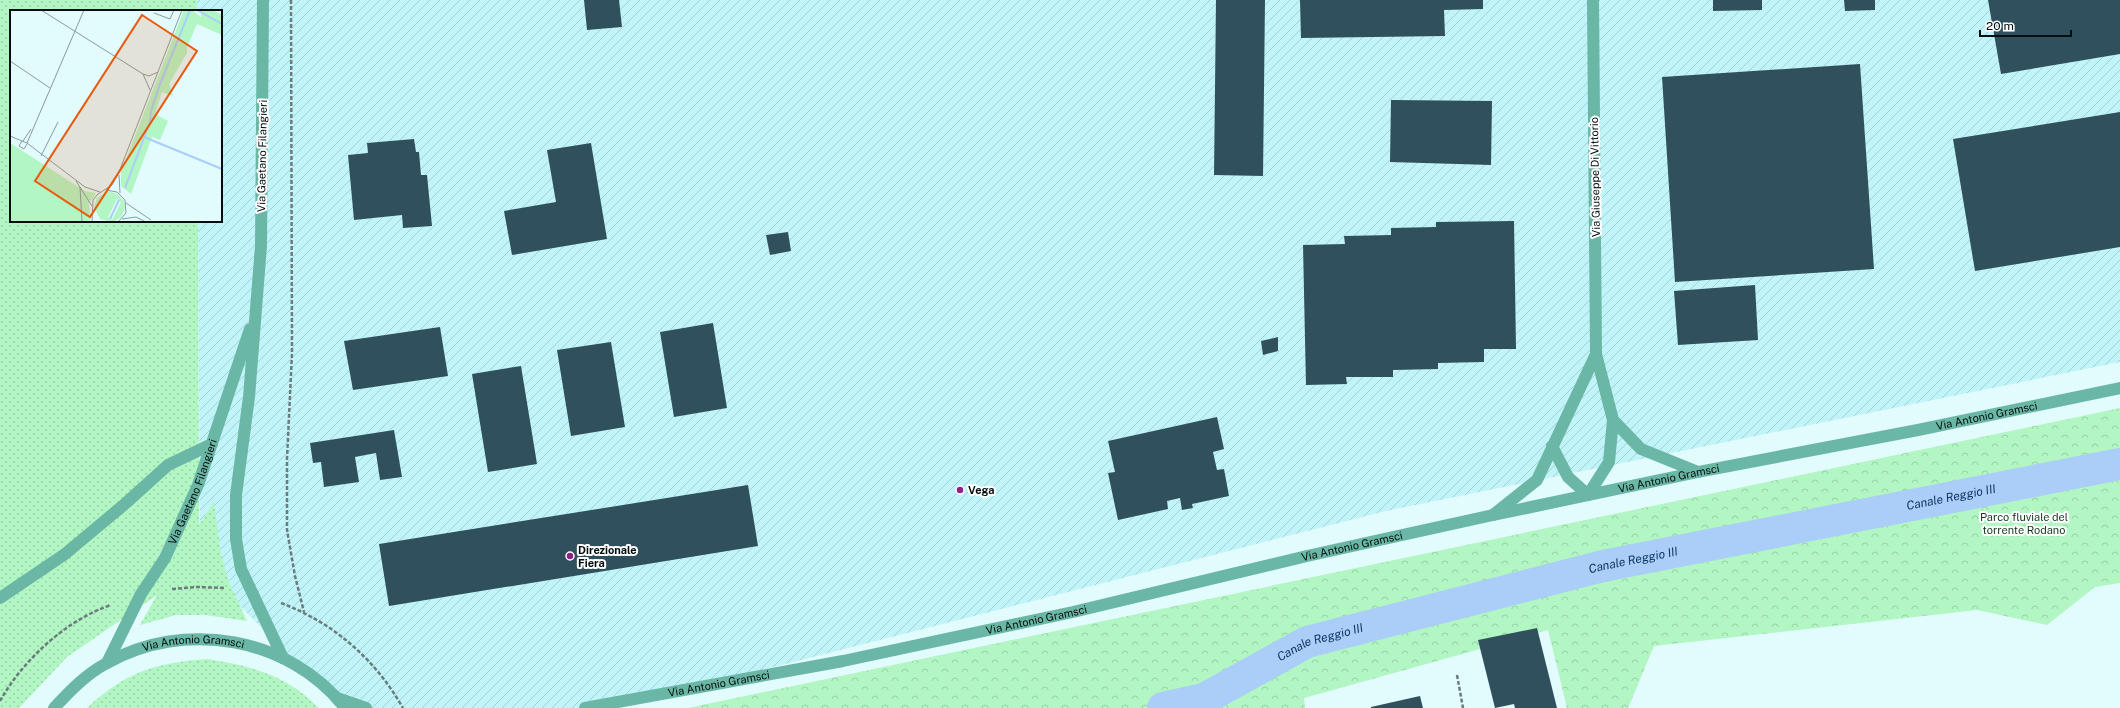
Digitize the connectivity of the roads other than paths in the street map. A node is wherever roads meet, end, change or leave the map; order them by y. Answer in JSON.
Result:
{"nodes":[{"id":1,"x":263,"y":0,"type":"edge"},
{"id":2,"x":1593,"y":0,"type":"edge"},
{"id":3,"x":256,"y":311,"type":"junction"},
{"id":4,"x":1596,"y":354,"type":"junction"},
{"id":5,"x":2120,"y":388,"type":"edge"},
{"id":6,"x":1613,"y":420,"type":"junction"},
{"id":7,"x":212,"y":444,"type":"junction"},
{"id":8,"x":1552,"y":446,"type":"junction"},
{"id":9,"x":1698,"y":472,"type":"junction"},
{"id":10,"x":1588,"y":495,"type":"junction"},
{"id":11,"x":1493,"y":515,"type":"junction"},
{"id":12,"x":0,"y":598,"type":"edge"},
{"id":13,"x":283,"y":658,"type":"junction"},
{"id":14,"x":107,"y":663,"type":"junction"},
{"id":15,"x":337,"y":698,"type":"junction"},
{"id":16,"x":54,"y":708,"type":"edge"},
{"id":17,"x":344,"y":708,"type":"edge"},
{"id":18,"x":366,"y":708,"type":"edge"},
{"id":19,"x":584,"y":708,"type":"edge"}],
"edges":[{"from":1,"to":3,"type":"street","name":"Via Gaetano Filangieri"},
{"from":2,"to":4,"type":"street","name":"Via Giuseppe Di Vittorio"},
{"from":3,"to":7,"type":"street","name":"Via Gaetano Filangieri"},
{"from":3,"to":13,"type":"street","name":"Via Gaetano Filangieri"},
{"from":4,"to":6,"type":"street","name":"Via Giuseppe Di Vittorio"},
{"from":4,"to":8,"type":"street","name":"Via Giuseppe Di Vittorio"},
{"from":5,"to":9,"type":"street","name":"Via Antonio Gramsci"},
{"from":6,"to":9,"type":"street","name":"Via Giuseppe Di Vittorio"},
{"from":6,"to":10,"type":"street","name":"Via Giuseppe Di Vittorio"},
{"from":7,"to":12,"type":"street"},
{"from":7,"to":14,"type":"street","name":"Via Gaetano Filangieri"},
{"from":8,"to":10,"type":"street"},
{"from":8,"to":11,"type":"street","name":"Via Giuseppe Di Vittorio"},
{"from":9,"to":10,"type":"street","name":"Via Antonio Gramsci"},
{"from":10,"to":11,"type":"street","name":"Via Antonio Gramsci"},
{"from":11,"to":19,"type":"street","name":"Via Antonio Gramsci"},
{"from":13,"to":14,"type":"street","name":"Via Antonio Gramsci"},
{"from":13,"to":15,"type":"street","name":"Via Antonio Gramsci"},
{"from":14,"to":16,"type":"street","name":"Via Antonio Gramsci"},
{"from":15,"to":17,"type":"street","name":"Via Antonio Gramsci"},
{"from":15,"to":18,"type":"street","name":"Via Antonio Gramsci"}]}
